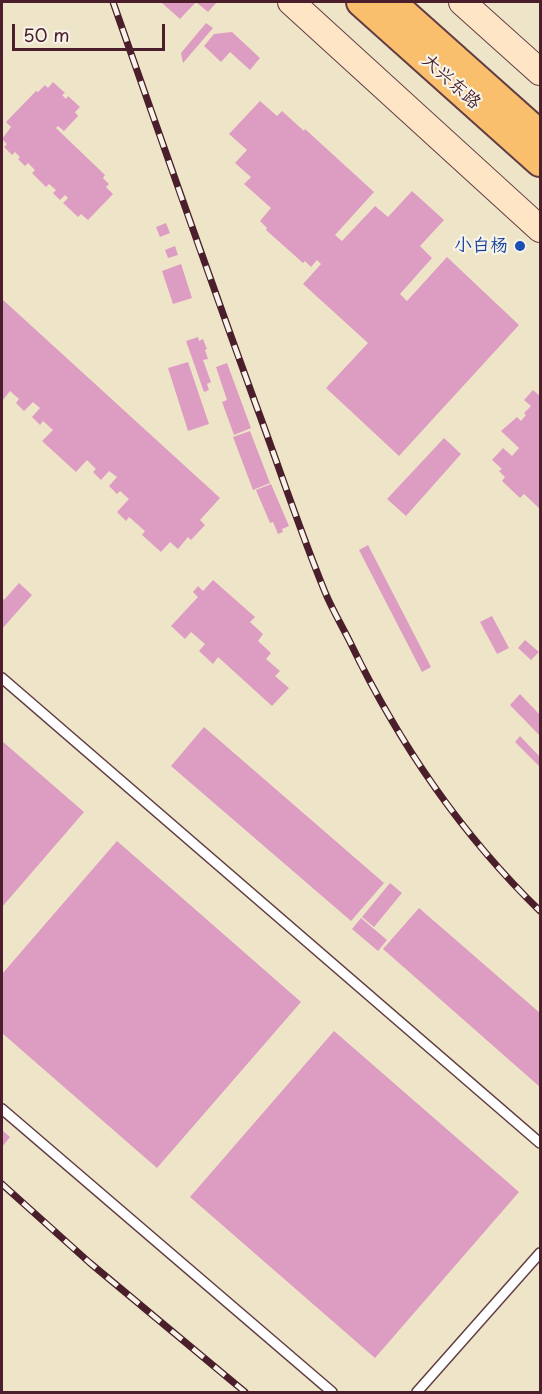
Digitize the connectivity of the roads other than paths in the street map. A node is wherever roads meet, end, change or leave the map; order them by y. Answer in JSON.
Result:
{"nodes":[{"id":1,"x":291,"y":2,"type":"edge"},
{"id":2,"x":361,"y":2,"type":"edge"},
{"id":3,"x":391,"y":2,"type":"edge"},
{"id":4,"x":462,"y":2,"type":"edge"},
{"id":5,"x":540,"y":72,"type":"edge"},
{"id":6,"x":540,"y":135,"type":"edge"},
{"id":7,"x":540,"y":162,"type":"edge"},
{"id":8,"x":540,"y":229,"type":"edge"},
{"id":9,"x":2,"y":678,"type":"edge"},
{"id":10,"x":2,"y":1109,"type":"edge"},
{"id":11,"x":540,"y":1143,"type":"edge"},
{"id":12,"x":540,"y":1253,"type":"edge"},
{"id":13,"x":332,"y":1392,"type":"edge"},
{"id":14,"x":417,"y":1392,"type":"edge"}],
"edges":[{"from":1,"to":8,"type":"main road"},
{"from":2,"to":7,"type":"main road","name":"大兴东路"},
{"from":3,"to":6,"type":"main road","name":"大兴东路"},
{"from":4,"to":5,"type":"main road"},
{"from":9,"to":11,"type":"lane"},
{"from":10,"to":13,"type":"lane"},
{"from":12,"to":14,"type":"lane"}]}
